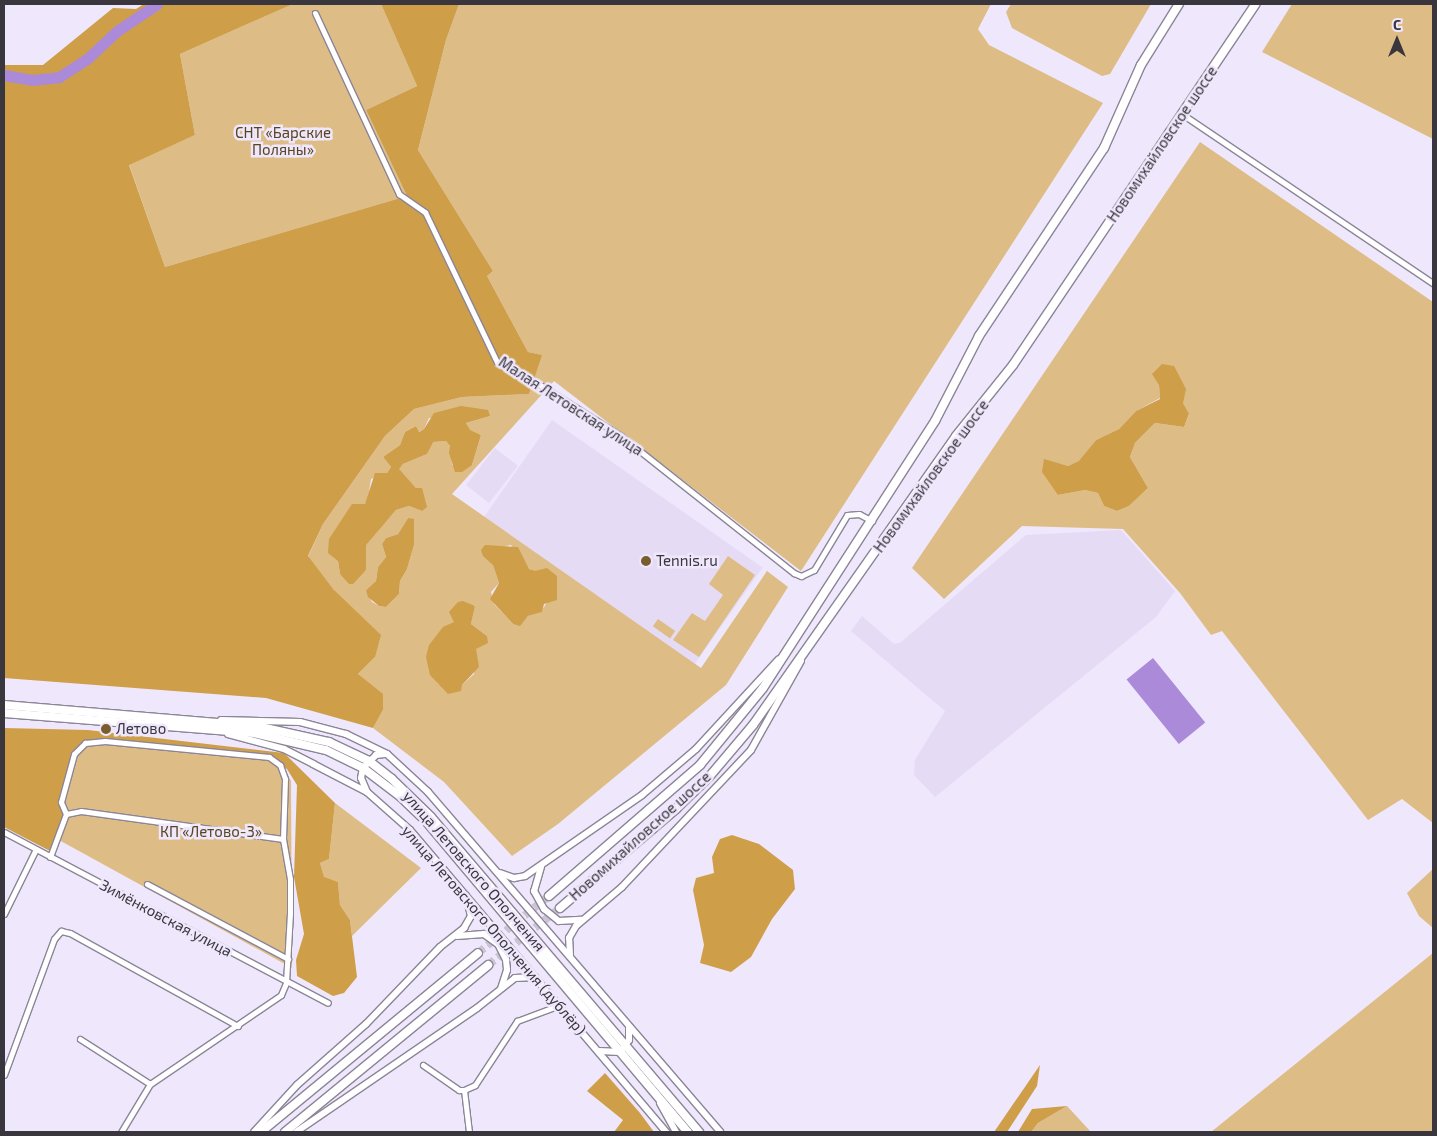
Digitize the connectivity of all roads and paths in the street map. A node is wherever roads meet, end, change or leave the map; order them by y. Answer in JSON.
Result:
{"nodes":[{"id":1,"x":1179,"y":4,"type":"edge"},
{"id":2,"x":1256,"y":4,"type":"edge"},
{"id":3,"x":315,"y":13,"type":"dead end"},
{"id":4,"x":1182,"y":114,"type":"junction"},
{"id":5,"x":1433,"y":283,"type":"edge"},
{"id":6,"x":872,"y":521,"type":"junction"},
{"id":7,"x":792,"y":645,"type":"junction"},
{"id":8,"x":804,"y":655,"type":"junction"},
{"id":9,"x":4,"y":704,"type":"edge"},
{"id":10,"x":4,"y":713,"type":"edge"},
{"id":11,"x":209,"y":720,"type":"junction"},
{"id":12,"x":212,"y":730,"type":"junction"},
{"id":13,"x":387,"y":754,"type":"junction"},
{"id":14,"x":368,"y":761,"type":"junction"},
{"id":15,"x":363,"y":768,"type":"junction"},
{"id":16,"x":367,"y":792,"type":"junction"},
{"id":17,"x":66,"y":814,"type":"junction"},
{"id":18,"x":4,"y":832,"type":"edge"},
{"id":19,"x":283,"y":839,"type":"junction"},
{"id":20,"x":36,"y":849,"type":"junction"},
{"id":21,"x":50,"y":857,"type":"junction"},
{"id":22,"x":544,"y":862,"type":"junction"},
{"id":23,"x":495,"y":869,"type":"junction"},
{"id":24,"x":147,"y":884,"type":"dead end"},
{"id":25,"x":464,"y":890,"type":"junction"},
{"id":26,"x":549,"y":896,"type":"tunnel mouth"},
{"id":27,"x":560,"y":908,"type":"tunnel mouth"},
{"id":28,"x":4,"y":914,"type":"edge"},
{"id":29,"x":585,"y":919,"type":"junction"},
{"id":30,"x":453,"y":937,"type":"junction"},
{"id":31,"x":478,"y":954,"type":"tunnel mouth"},
{"id":32,"x":571,"y":958,"type":"junction"},
{"id":33,"x":288,"y":959,"type":"junction"},
{"id":34,"x":488,"y":965,"type":"tunnel mouth"},
{"id":35,"x":538,"y":979,"type":"junction"},
{"id":36,"x":286,"y":983,"type":"junction"},
{"id":37,"x":500,"y":989,"type":"junction"},
{"id":38,"x":328,"y":1003,"type":"dead end"},
{"id":39,"x":560,"y":1005,"type":"junction"},
{"id":40,"x":238,"y":1026,"type":"junction"},
{"id":41,"x":629,"y":1027,"type":"junction"},
{"id":42,"x":80,"y":1039,"type":"dead end"},
{"id":43,"x":623,"y":1049,"type":"junction"},
{"id":44,"x":599,"y":1052,"type":"junction"},
{"id":45,"x":423,"y":1065,"type":"dead end"},
{"id":46,"x":4,"y":1075,"type":"edge"},
{"id":47,"x":150,"y":1084,"type":"junction"},
{"id":48,"x":464,"y":1090,"type":"junction"},
{"id":49,"x":656,"y":1095,"type":"junction"},
{"id":50,"x":121,"y":1132,"type":"edge"},
{"id":51,"x":254,"y":1132,"type":"edge"},
{"id":52,"x":261,"y":1132,"type":"edge"},
{"id":53,"x":285,"y":1132,"type":"edge"},
{"id":54,"x":296,"y":1132,"type":"edge"},
{"id":55,"x":469,"y":1132,"type":"edge"},
{"id":56,"x":666,"y":1132,"type":"edge"},
{"id":57,"x":676,"y":1132,"type":"edge"},
{"id":58,"x":688,"y":1132,"type":"edge"},
{"id":59,"x":699,"y":1132,"type":"edge"},
{"id":60,"x":720,"y":1132,"type":"edge"}],
"edges":[{"from":1,"to":6,"type":"main road","name":"Новомихайловское шоссе"},
{"from":2,"to":4,"type":"main road","name":"Новомихайловское шоссе"},
{"from":3,"to":6,"type":"street","name":"Малая Летовская улица"},
{"from":4,"to":5,"type":"street"},
{"from":4,"to":8,"type":"main road","name":"Новомихайловское шоссе"},
{"from":6,"to":7,"type":"main road","name":"Новомихайловское шоссе"},
{"from":7,"to":22,"type":"street"},
{"from":7,"to":26,"type":"main road","name":"Новомихайловское шоссе"},
{"from":8,"to":27,"type":"main road","name":"Новомихайловское шоссе"},
{"from":8,"to":29,"type":"street"},
{"from":9,"to":11,"type":"main road","name":"улица Летовского Ополчения"},
{"from":10,"to":12,"type":"main road","name":"улица Летовского Ополчения"},
{"from":11,"to":13,"type":"street"},
{"from":11,"to":14,"type":"main road","name":"улица Летовского Ополчения"},
{"from":12,"to":15,"type":"main road","name":"улица Летовского Ополчения"},
{"from":12,"to":16,"type":"street","name":"улица Летовского Ополчения (дублёр)"},
{"from":13,"to":14,"type":"street"},
{"from":13,"to":23,"type":"street"},
{"from":14,"to":15,"type":"street"},
{"from":14,"to":43,"type":"main road","name":"улица Летовского Ополчения"},
{"from":15,"to":16,"type":"street"},
{"from":15,"to":43,"type":"main road","name":"улица Летовского Ополчения"},
{"from":16,"to":25,"type":"street","name":"улица Летовского Ополчения (дублёр)"},
{"from":17,"to":19,"type":"street"},
{"from":17,"to":19,"type":"street"},
{"from":17,"to":21,"type":"street"},
{"from":18,"to":20,"type":"street","name":"Зимёнковская улица"},
{"from":19,"to":33,"type":"street"},
{"from":20,"to":21,"type":"street","name":"Зимёнковская улица"},
{"from":20,"to":28,"type":"street"},
{"from":21,"to":36,"type":"street","name":"Зимёнковская улица"},
{"from":22,"to":23,"type":"street"},
{"from":22,"to":29,"type":"street"},
{"from":23,"to":32,"type":"street"},
{"from":24,"to":33,"type":"street"},
{"from":25,"to":30,"type":"street"},
{"from":25,"to":35,"type":"street","name":"улица Летовского Ополчения (дублёр)"},
{"from":29,"to":32,"type":"street"},
{"from":30,"to":37,"type":"street"},
{"from":30,"to":51,"type":"street"},
{"from":31,"to":52,"type":"main road"},
{"from":32,"to":41,"type":"street"},
{"from":33,"to":36,"type":"street"},
{"from":34,"to":53,"type":"main road"},
{"from":35,"to":37,"type":"street"},
{"from":35,"to":39,"type":"street","name":"улица Летовского Ополчения (дублёр)"},
{"from":36,"to":38,"type":"street","name":"Зимёнковская улица"},
{"from":36,"to":40,"type":"street"},
{"from":37,"to":54,"type":"street"},
{"from":39,"to":44,"type":"street","name":"улица Летовского Ополчения (дублёр)"},
{"from":39,"to":48,"type":"street"},
{"from":40,"to":46,"type":"street"},
{"from":40,"to":47,"type":"street"},
{"from":41,"to":43,"type":"street"},
{"from":41,"to":60,"type":"street"},
{"from":42,"to":47,"type":"street"},
{"from":43,"to":44,"type":"street"},
{"from":43,"to":49,"type":"main road","name":"улица Летовского Ополчения"},
{"from":43,"to":59,"type":"main road","name":"улица Летовского Ополчения"},
{"from":44,"to":56,"type":"street","name":"улица Летовского Ополчения (дублёр)"},
{"from":45,"to":48,"type":"street"},
{"from":47,"to":50,"type":"street"},
{"from":48,"to":55,"type":"street"},
{"from":49,"to":57,"type":"street"},
{"from":49,"to":58,"type":"main road","name":"улица Летовского Ополчения"}]}
